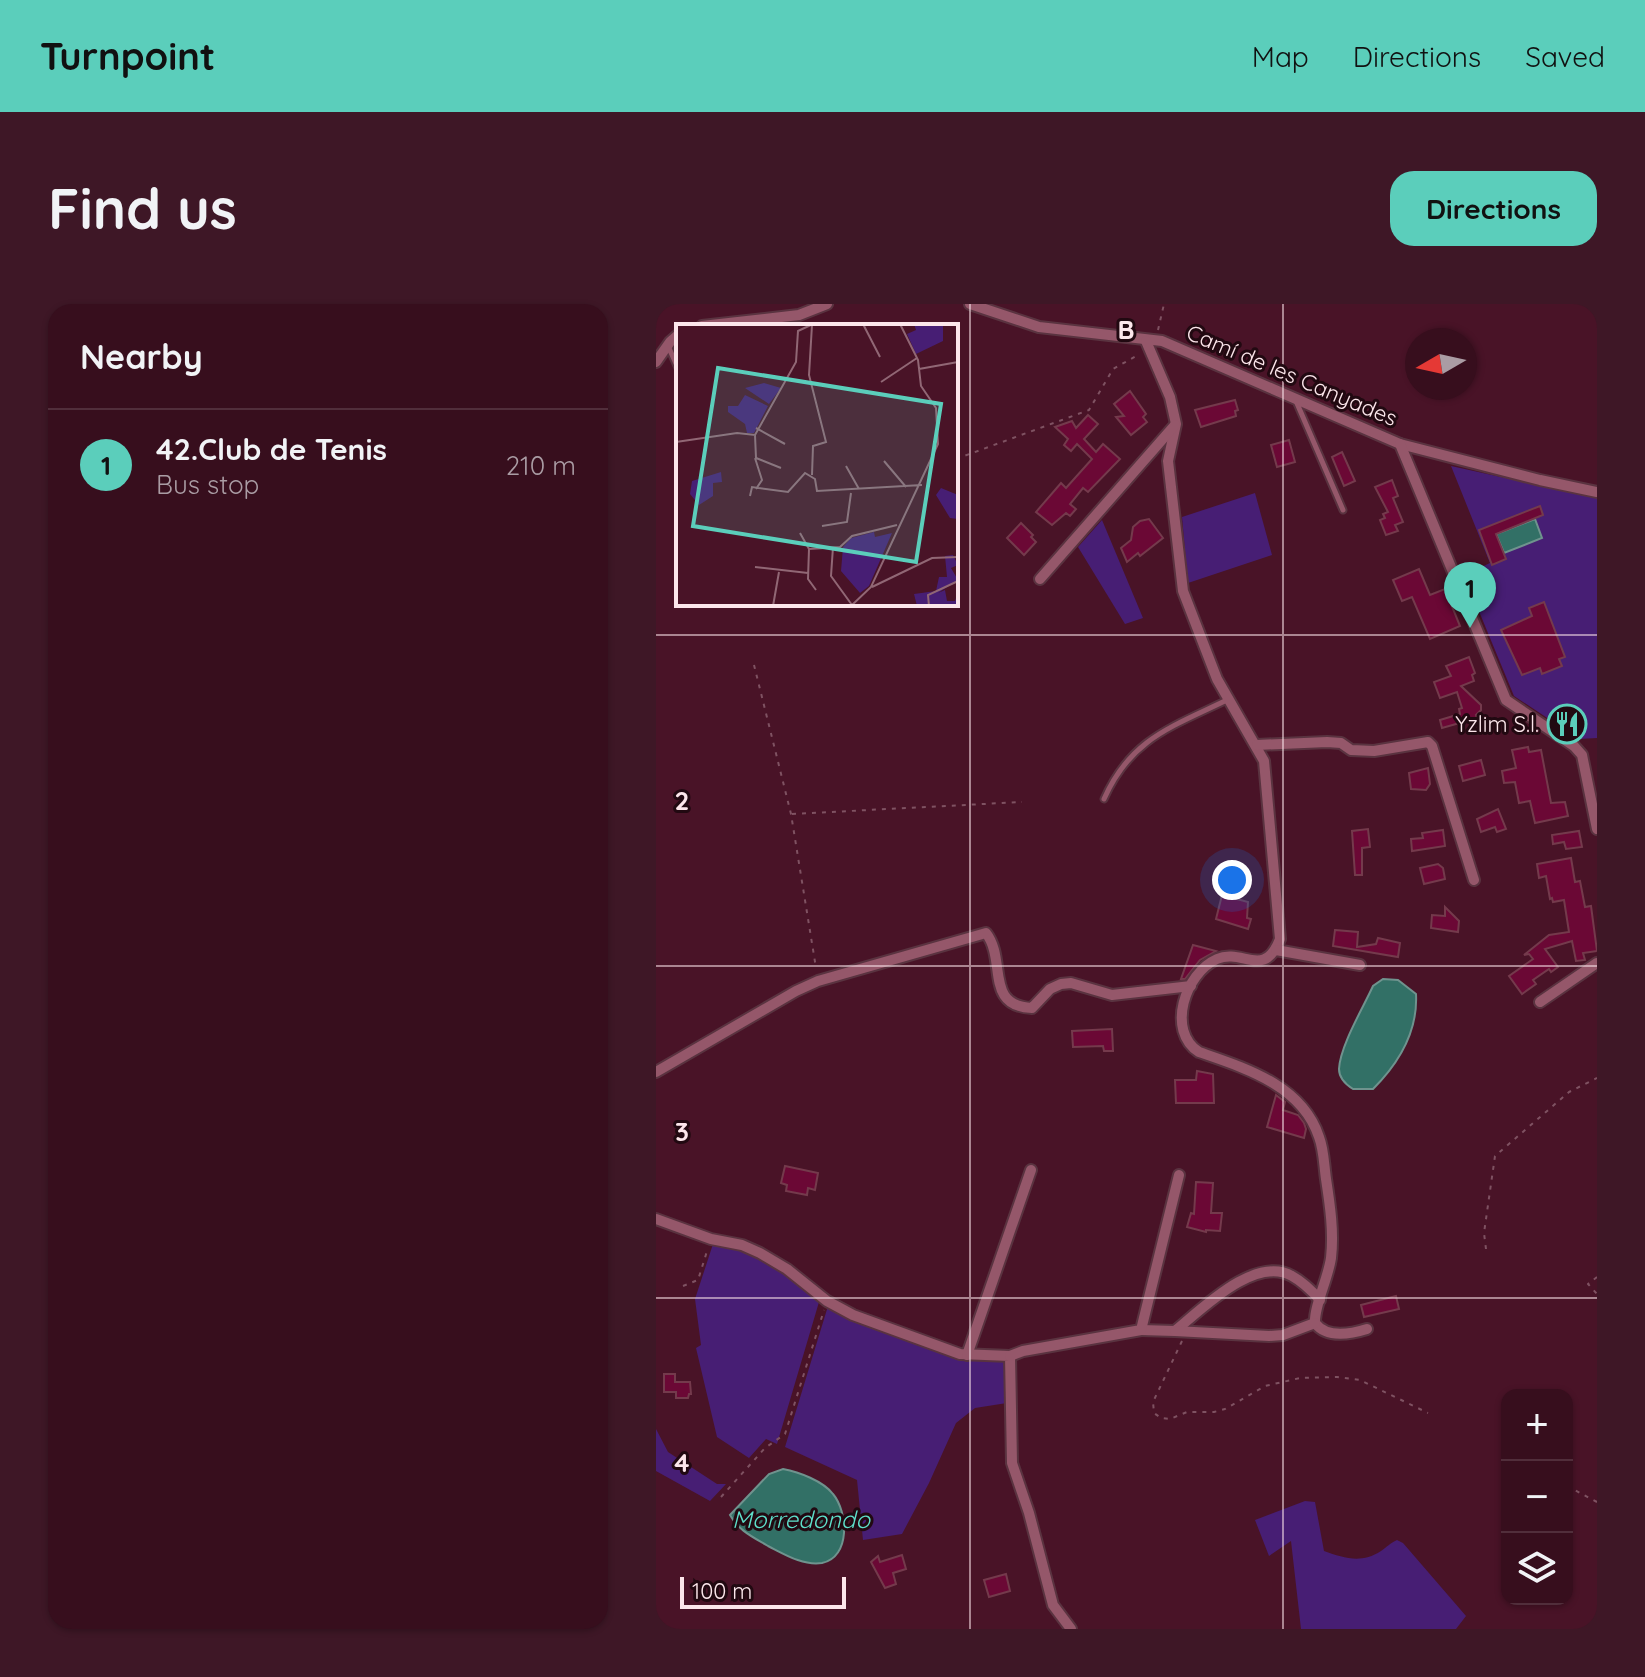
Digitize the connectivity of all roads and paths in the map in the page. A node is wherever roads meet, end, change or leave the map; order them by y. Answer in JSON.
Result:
{"nodes":[{"id":1,"x":772,"y":304,"type":"edge"},
{"id":2,"x":827,"y":304,"type":"edge"},
{"id":3,"x":970,"y":304,"type":"edge"},
{"id":4,"x":1164,"y":304,"type":"edge"},
{"id":5,"x":776,"y":316,"type":"junction"},
{"id":6,"x":717,"y":324,"type":"edge"},
{"id":7,"x":676,"y":337,"type":"edge"},
{"id":8,"x":1150,"y":344,"type":"junction"},
{"id":9,"x":668,"y":345,"type":"junction"},
{"id":10,"x":656,"y":362,"type":"edge"},
{"id":11,"x":676,"y":363,"type":"edge"},
{"id":12,"x":1295,"y":398,"type":"junction"},
{"id":13,"x":1176,"y":424,"type":"junction"},
{"id":14,"x":1400,"y":444,"type":"junction"},
{"id":15,"x":958,"y":458,"type":"edge"},
{"id":16,"x":1597,"y":492,"type":"edge"},
{"id":17,"x":1343,"y":510,"type":"dead end"},
{"id":18,"x":1040,"y":579,"type":"dead end"},
{"id":19,"x":754,"y":665,"type":"dead end"},
{"id":20,"x":1229,"y":699,"type":"junction"},
{"id":21,"x":1257,"y":745,"type":"junction"},
{"id":22,"x":1104,"y":799,"type":"dead end"},
{"id":23,"x":1594,"y":799,"type":"edge"},
{"id":24,"x":1022,"y":802,"type":"dead end"},
{"id":25,"x":791,"y":814,"type":"junction"},
{"id":26,"x":1597,"y":829,"type":"edge"},
{"id":27,"x":1474,"y":880,"type":"dead end"},
{"id":28,"x":1276,"y":950,"type":"junction"},
{"id":29,"x":1597,"y":963,"type":"edge"},
{"id":30,"x":1360,"y":965,"type":"dead end"},
{"id":31,"x":818,"y":981,"type":"junction"},
{"id":32,"x":1191,"y":986,"type":"junction"},
{"id":33,"x":1540,"y":1002,"type":"dead end"},
{"id":34,"x":656,"y":1072,"type":"edge"},
{"id":35,"x":1597,"y":1078,"type":"edge"},
{"id":36,"x":1031,"y":1170,"type":"dead end"},
{"id":37,"x":1179,"y":1175,"type":"dead end"},
{"id":38,"x":656,"y":1219,"type":"edge"},
{"id":39,"x":711,"y":1239,"type":"junction"},
{"id":40,"x":1486,"y":1249,"type":"dead end"},
{"id":41,"x":1597,"y":1277,"type":"edge"},
{"id":42,"x":683,"y":1286,"type":"dead end"},
{"id":43,"x":1597,"y":1294,"type":"edge"},
{"id":44,"x":1320,"y":1300,"type":"junction"},
{"id":45,"x":827,"y":1301,"type":"junction"},
{"id":46,"x":1315,"y":1323,"type":"junction"},
{"id":47,"x":1367,"y":1329,"type":"dead end"},
{"id":48,"x":1141,"y":1330,"type":"junction"},
{"id":49,"x":1180,"y":1332,"type":"junction"},
{"id":50,"x":967,"y":1355,"type":"junction"},
{"id":51,"x":1010,"y":1356,"type":"junction"},
{"id":52,"x":1428,"y":1413,"type":"dead end"},
{"id":53,"x":1573,"y":1489,"type":"edge"},
{"id":54,"x":721,"y":1497,"type":"dead end"},
{"id":55,"x":1597,"y":1502,"type":"edge"},
{"id":56,"x":1071,"y":1629,"type":"edge"}],
"edges":[{"from":1,"to":5,"type":"street"},
{"from":2,"to":5,"type":"street"},
{"from":3,"to":8,"type":"street","name":"Camí de les Canyades"},
{"from":4,"to":8,"type":"path"},
{"from":5,"to":6,"type":"street"},
{"from":7,"to":9,"type":"street"},
{"from":8,"to":12,"type":"street","name":"Camí de les Canyades"},
{"from":8,"to":13,"type":"street"},
{"from":8,"to":15,"type":"path"},
{"from":9,"to":10,"type":"street"},
{"from":9,"to":11,"type":"lane"},
{"from":12,"to":14,"type":"street","name":"Camí de les Canyades"},
{"from":12,"to":17,"type":"lane"},
{"from":13,"to":18,"type":"street"},
{"from":13,"to":20,"type":"street"},
{"from":14,"to":16,"type":"street","name":"Camí de les Canyades"},
{"from":14,"to":23,"type":"street"},
{"from":19,"to":25,"type":"path"},
{"from":20,"to":21,"type":"street"},
{"from":20,"to":22,"type":"lane"},
{"from":21,"to":27,"type":"street"},
{"from":21,"to":28,"type":"street"},
{"from":23,"to":26,"type":"street"},
{"from":24,"to":25,"type":"path"},
{"from":25,"to":31,"type":"path"},
{"from":28,"to":30,"type":"street"},
{"from":28,"to":32,"type":"street"},
{"from":29,"to":33,"type":"street"},
{"from":31,"to":32,"type":"street"},
{"from":31,"to":34,"type":"street"},
{"from":32,"to":44,"type":"street"},
{"from":35,"to":40,"type":"path"},
{"from":36,"to":50,"type":"street"},
{"from":37,"to":48,"type":"street"},
{"from":38,"to":39,"type":"street"},
{"from":39,"to":42,"type":"path"},
{"from":39,"to":45,"type":"street"},
{"from":41,"to":43,"type":"path"},
{"from":44,"to":46,"type":"street"},
{"from":44,"to":49,"type":"street"},
{"from":45,"to":50,"type":"street"},
{"from":45,"to":54,"type":"path"},
{"from":46,"to":47,"type":"street"},
{"from":46,"to":49,"type":"street"},
{"from":48,"to":49,"type":"street"},
{"from":48,"to":51,"type":"street"},
{"from":49,"to":52,"type":"path"},
{"from":50,"to":51,"type":"street"},
{"from":51,"to":56,"type":"street"},
{"from":53,"to":55,"type":"path"}]}
